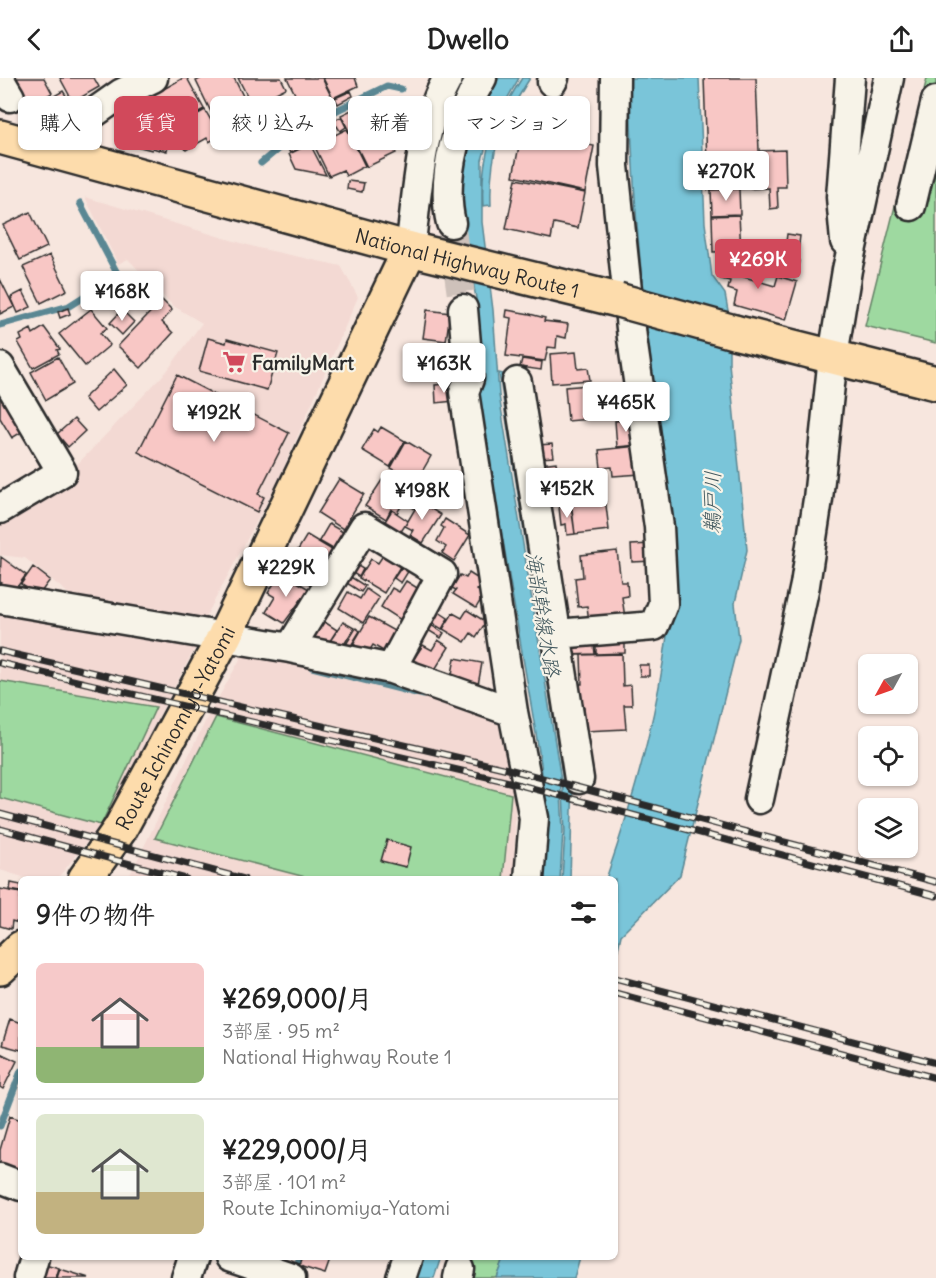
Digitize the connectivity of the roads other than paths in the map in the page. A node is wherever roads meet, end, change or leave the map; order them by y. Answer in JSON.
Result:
{"nodes":[{"id":1,"x":153,"y":78,"type":"edge"},
{"id":2,"x":448,"y":78,"type":"edge"},
{"id":3,"x":482,"y":78,"type":"edge"},
{"id":4,"x":615,"y":78,"type":"edge"},
{"id":5,"x":850,"y":78,"type":"edge"},
{"id":6,"x":889,"y":78,"type":"edge"},
{"id":7,"x":936,"y":101,"type":"edge"},
{"id":8,"x":102,"y":107,"type":"edge"},
{"id":9,"x":1,"y":137,"type":"edge"},
{"id":10,"x":18,"y":141,"type":"edge"},
{"id":11,"x":51,"y":150,"type":"edge"},
{"id":12,"x":911,"y":206,"type":"dead end"},
{"id":13,"x":451,"y":223,"type":"tunnel mouth"},
{"id":14,"x":410,"y":249,"type":"junction"},
{"id":15,"x":847,"y":270,"type":"junction"},
{"id":16,"x":463,"y":309,"type":"tunnel mouth"},
{"id":17,"x":833,"y":356,"type":"junction"},
{"id":18,"x":0,"y":367,"type":"edge"},
{"id":19,"x":923,"y":380,"type":"edge"},
{"id":20,"x":517,"y":382,"type":"dead end"},
{"id":21,"x":0,"y":509,"type":"edge"},
{"id":22,"x":0,"y":600,"type":"edge"},
{"id":23,"x":556,"y":634,"type":"junction"},
{"id":24,"x":224,"y":637,"type":"junction"},
{"id":25,"x":290,"y":648,"type":"junction"},
{"id":26,"x":391,"y":669,"type":"junction"},
{"id":27,"x":513,"y":712,"type":"junction"},
{"id":28,"x":579,"y":779,"type":"dead end"},
{"id":29,"x":759,"y":799,"type":"dead end"},
{"id":30,"x":87,"y":876,"type":"edge"},
{"id":31,"x":529,"y":876,"type":"edge"},
{"id":32,"x":0,"y":1178,"type":"edge"},
{"id":33,"x":18,"y":1185,"type":"edge"},
{"id":34,"x":33,"y":1260,"type":"edge"},
{"id":35,"x":192,"y":1260,"type":"edge"},
{"id":36,"x":238,"y":1260,"type":"edge"},
{"id":37,"x":407,"y":1260,"type":"edge"},
{"id":38,"x":28,"y":1278,"type":"edge"},
{"id":39,"x":186,"y":1278,"type":"edge"},
{"id":40,"x":291,"y":1278,"type":"edge"},
{"id":41,"x":401,"y":1278,"type":"edge"}],
"edges":[{"from":1,"to":8,"type":"street"},
{"from":2,"to":14,"type":"street"},
{"from":3,"to":13,"type":"street"},
{"from":4,"to":23,"type":"street"},
{"from":5,"to":15,"type":"street"},
{"from":6,"to":15,"type":"street"},
{"from":7,"to":12,"type":"street"},
{"from":9,"to":10,"type":"main road","name":"National Highway Route 1"},
{"from":11,"to":14,"type":"main road","name":"National Highway Route 1"},
{"from":14,"to":17,"type":"main road","name":"National Highway Route 1","bridge":true},
{"from":14,"to":24,"type":"main road","name":"Route Ichinomiya-Yatomi"},
{"from":15,"to":17,"type":"street"},
{"from":16,"to":27,"type":"street"},
{"from":17,"to":19,"type":"main road","name":"National Highway Route 1"},
{"from":17,"to":29,"type":"street"},
{"from":18,"to":21,"type":"street"},
{"from":20,"to":23,"type":"street"},
{"from":22,"to":24,"type":"street"},
{"from":23,"to":28,"type":"street"},
{"from":24,"to":25,"type":"street"},
{"from":24,"to":30,"type":"main road","name":"Route Ichinomiya-Yatomi"},
{"from":25,"to":26,"type":"street"},
{"from":25,"to":26,"type":"street"},
{"from":26,"to":27,"type":"street"},
{"from":27,"to":31,"type":"street"},
{"from":32,"to":33,"type":"street"},
{"from":34,"to":38,"type":"street"},
{"from":35,"to":39,"type":"street"},
{"from":36,"to":40,"type":"street"},
{"from":37,"to":41,"type":"street"}]}
